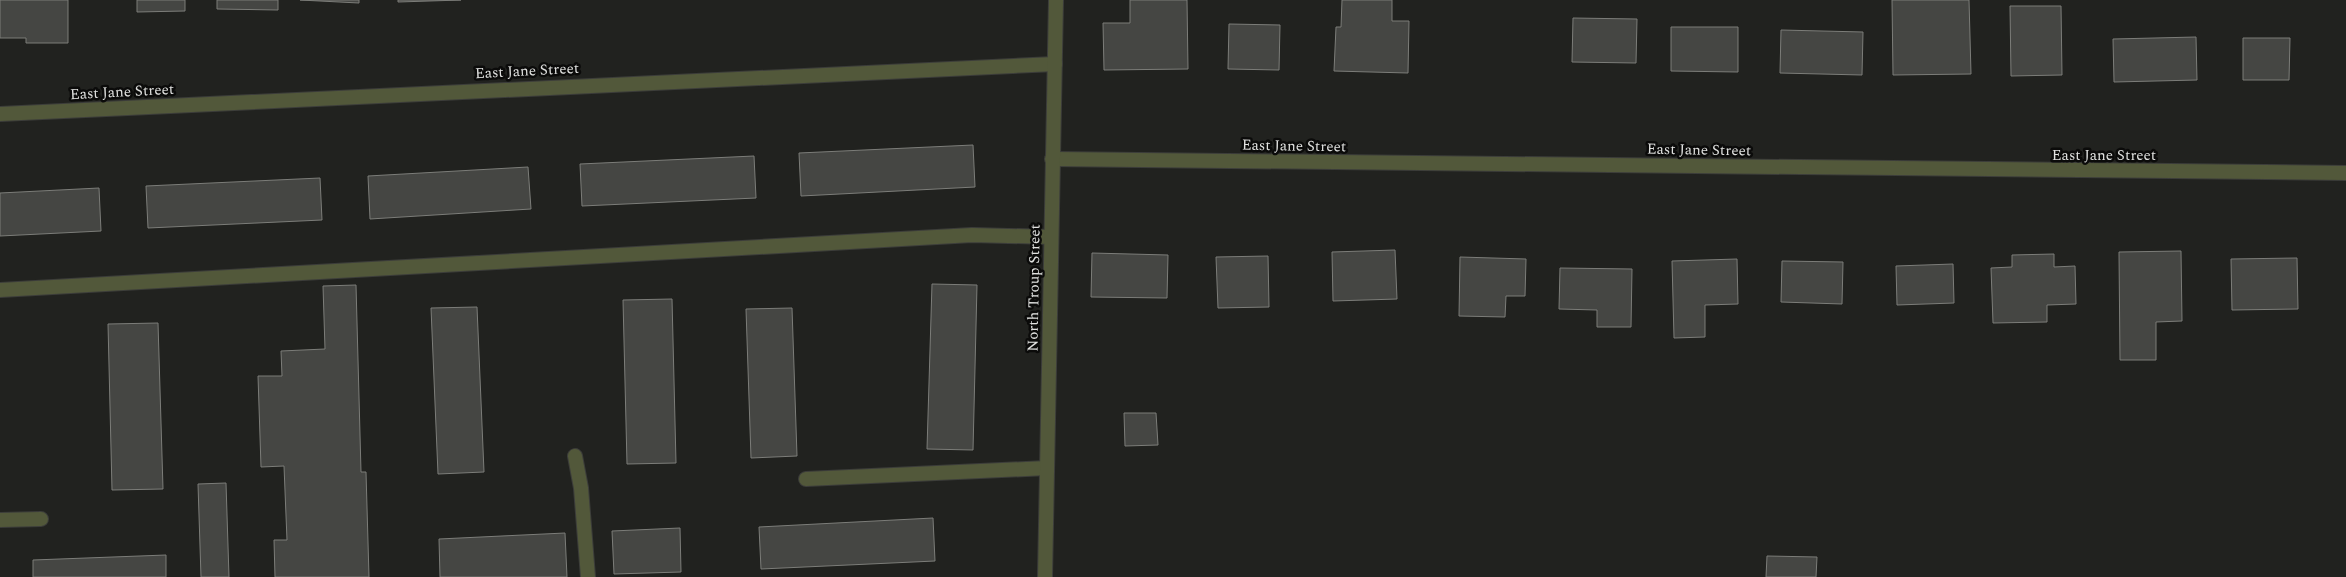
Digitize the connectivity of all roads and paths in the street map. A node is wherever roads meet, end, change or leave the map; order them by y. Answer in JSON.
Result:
{"nodes":[{"id":1,"x":1056,"y":0,"type":"edge"},
{"id":2,"x":1055,"y":64,"type":"junction"},
{"id":3,"x":0,"y":114,"type":"edge"},
{"id":4,"x":1052,"y":159,"type":"junction"},
{"id":5,"x":2346,"y":173,"type":"edge"},
{"id":6,"x":1051,"y":236,"type":"junction"},
{"id":7,"x":0,"y":290,"type":"edge"},
{"id":8,"x":575,"y":456,"type":"dead end"},
{"id":9,"x":1047,"y":468,"type":"junction"},
{"id":10,"x":806,"y":479,"type":"dead end"},
{"id":11,"x":41,"y":519,"type":"dead end"},
{"id":12,"x":0,"y":520,"type":"edge"},
{"id":13,"x":588,"y":577,"type":"edge"},
{"id":14,"x":1045,"y":577,"type":"edge"}],
"edges":[{"from":1,"to":2,"type":"street","name":"North Troup Street"},
{"from":2,"to":3,"type":"street","name":"East Jane Street"},
{"from":2,"to":4,"type":"street","name":"North Troup Street"},
{"from":4,"to":5,"type":"street","name":"East Jane Street"},
{"from":4,"to":6,"type":"street","name":"North Troup Street"},
{"from":6,"to":7,"type":"street"},
{"from":6,"to":9,"type":"street","name":"North Troup Street"},
{"from":8,"to":13,"type":"street"},
{"from":9,"to":10,"type":"street"},
{"from":9,"to":14,"type":"street","name":"North Troup Street"},
{"from":11,"to":12,"type":"street"}]}
